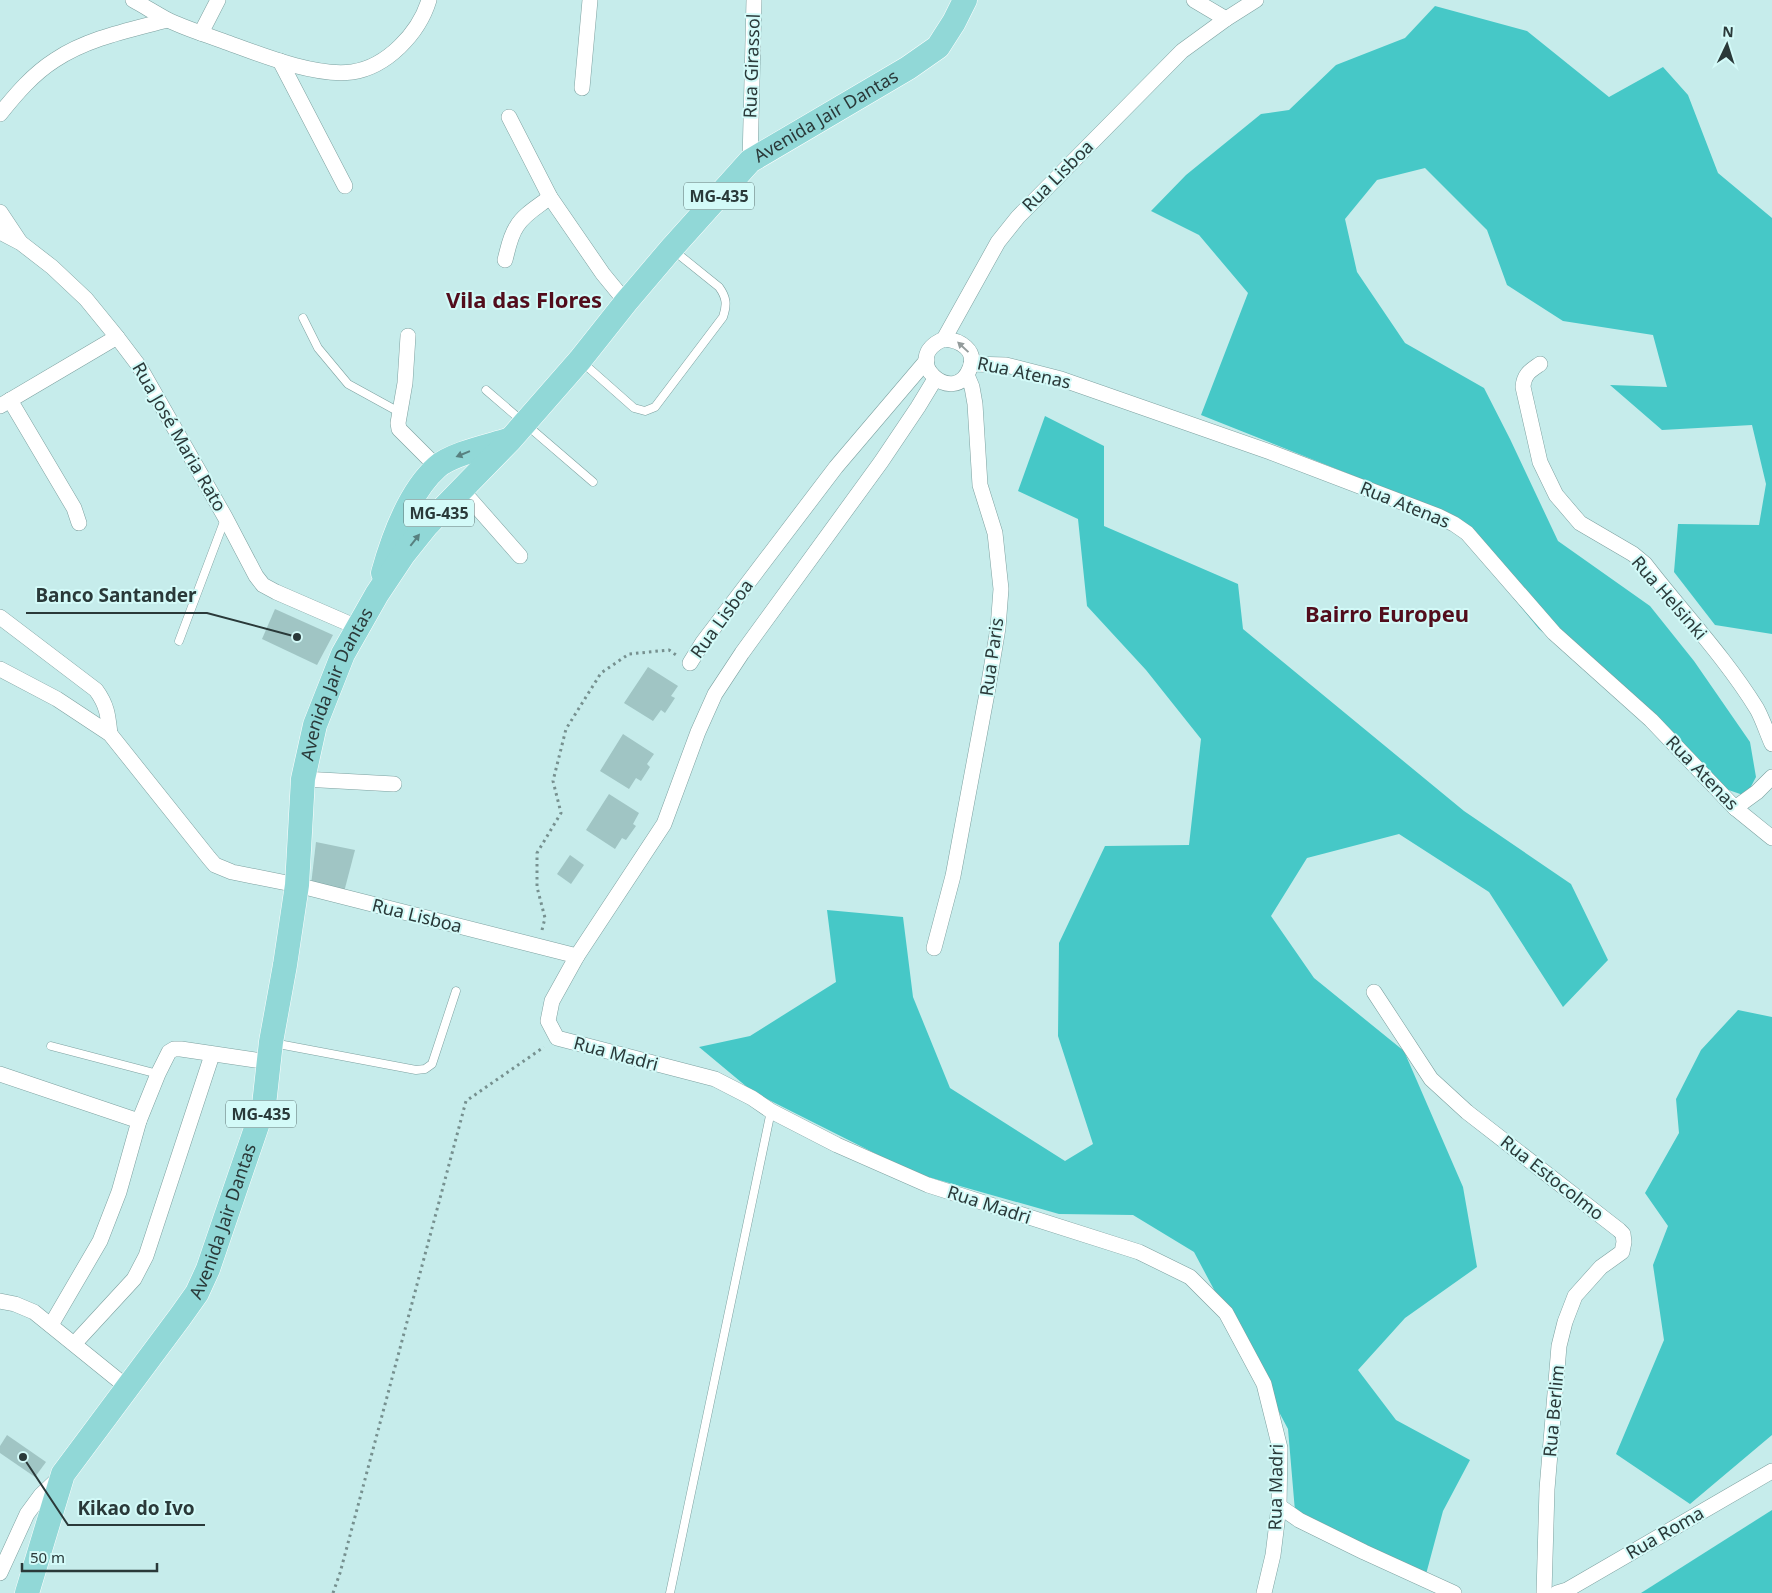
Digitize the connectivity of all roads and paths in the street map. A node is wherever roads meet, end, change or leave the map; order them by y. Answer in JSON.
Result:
{"nodes":[{"id":1,"x":133,"y":0,"type":"edge"},
{"id":2,"x":218,"y":0,"type":"edge"},
{"id":3,"x":429,"y":0,"type":"edge"},
{"id":4,"x":590,"y":0,"type":"edge"},
{"id":5,"x":754,"y":0,"type":"edge"},
{"id":6,"x":965,"y":0,"type":"edge"},
{"id":7,"x":1194,"y":0,"type":"edge"},
{"id":8,"x":1256,"y":0,"type":"edge"},
{"id":9,"x":1226,"y":19,"type":"junction"},
{"id":10,"x":167,"y":20,"type":"junction"},
{"id":11,"x":201,"y":33,"type":"junction"},
{"id":12,"x":280,"y":61,"type":"junction"},
{"id":13,"x":582,"y":88,"type":"dead end"},
{"id":14,"x":0,"y":114,"type":"edge"},
{"id":15,"x":510,"y":117,"type":"dead end"},
{"id":16,"x":750,"y":161,"type":"junction"},
{"id":17,"x":346,"y":186,"type":"dead end"},
{"id":18,"x":550,"y":197,"type":"junction"},
{"id":19,"x":0,"y":212,"type":"edge"},
{"id":20,"x":0,"y":232,"type":"edge"},
{"id":21,"x":21,"y":243,"type":"junction"},
{"id":22,"x":671,"y":249,"type":"junction"},
{"id":23,"x":505,"y":260,"type":"dead end"},
{"id":24,"x":626,"y":302,"type":"junction"},
{"id":25,"x":303,"y":318,"type":"dead end"},
{"id":26,"x":408,"y":336,"type":"dead end"},
{"id":27,"x":117,"y":337,"type":"junction"},
{"id":28,"x":944,"y":340,"type":"junction"},
{"id":29,"x":580,"y":360,"type":"junction"},
{"id":30,"x":926,"y":360,"type":"junction"},
{"id":31,"x":1540,"y":364,"type":"dead end"},
{"id":32,"x":969,"y":370,"type":"junction"},
{"id":33,"x":935,"y":379,"type":"junction"},
{"id":34,"x":486,"y":390,"type":"dead end"},
{"id":35,"x":5,"y":403,"type":"edge"},
{"id":36,"x":399,"y":412,"type":"junction"},
{"id":37,"x":517,"y":431,"type":"junction"},
{"id":38,"x":437,"y":466,"type":"junction"},
{"id":39,"x":593,"y":482,"type":"dead end"},
{"id":40,"x":461,"y":489,"type":"junction"},
{"id":41,"x":225,"y":517,"type":"junction"},
{"id":42,"x":79,"y":523,"type":"dead end"},
{"id":43,"x":520,"y":556,"type":"dead end"},
{"id":44,"x":377,"y":594,"type":"junction"},
{"id":45,"x":0,"y":617,"type":"edge"},
{"id":46,"x":359,"y":628,"type":"junction"},
{"id":47,"x":179,"y":641,"type":"dead end"},
{"id":48,"x":690,"y":663,"type":"joint"},
{"id":49,"x":0,"y":668,"type":"edge"},
{"id":50,"x":110,"y":734,"type":"junction"},
{"id":51,"x":1772,"y":744,"type":"edge"},
{"id":52,"x":1772,"y":777,"type":"edge"},
{"id":53,"x":303,"y":779,"type":"junction"},
{"id":54,"x":394,"y":784,"type":"dead end"},
{"id":55,"x":1735,"y":808,"type":"junction"},
{"id":56,"x":1772,"y":838,"type":"edge"},
{"id":57,"x":297,"y":885,"type":"junction"},
{"id":58,"x":537,"y":947,"type":"junction"},
{"id":59,"x":934,"y":948,"type":"dead end"},
{"id":60,"x":577,"y":956,"type":"junction"},
{"id":61,"x":456,"y":991,"type":"dead end"},
{"id":62,"x":1374,"y":992,"type":"dead end"},
{"id":63,"x":556,"y":1038,"type":"junction"},
{"id":64,"x":51,"y":1046,"type":"dead end"},
{"id":65,"x":270,"y":1052,"type":"junction"},
{"id":66,"x":212,"y":1054,"type":"junction"},
{"id":67,"x":0,"y":1074,"type":"edge"},
{"id":68,"x":158,"y":1074,"type":"junction"},
{"id":69,"x":771,"y":1111,"type":"junction"},
{"id":70,"x":139,"y":1121,"type":"junction"},
{"id":71,"x":1622,"y":1252,"type":"joint"},
{"id":72,"x":0,"y":1301,"type":"edge"},
{"id":73,"x":51,"y":1325,"type":"junction"},
{"id":74,"x":75,"y":1343,"type":"junction"},
{"id":75,"x":128,"y":1388,"type":"junction"},
{"id":76,"x":1772,"y":1471,"type":"edge"},
{"id":77,"x":63,"y":1474,"type":"junction"},
{"id":78,"x":1279,"y":1506,"type":"junction"},
{"id":79,"x":0,"y":1573,"type":"edge"},
{"id":80,"x":27,"y":1593,"type":"edge"},
{"id":81,"x":334,"y":1593,"type":"edge"},
{"id":82,"x":670,"y":1593,"type":"edge"},
{"id":83,"x":1264,"y":1593,"type":"edge"},
{"id":84,"x":1454,"y":1593,"type":"edge"},
{"id":85,"x":1544,"y":1593,"type":"edge"},
{"id":86,"x":1557,"y":1593,"type":"edge"}],
"edges":[{"from":1,"to":10,"type":"street"},
{"from":2,"to":11,"type":"street"},
{"from":3,"to":12,"type":"street"},
{"from":4,"to":13,"type":"street"},
{"from":5,"to":16,"type":"street","name":"Rua Girassol"},
{"from":6,"to":16,"type":"main road","name":"Avenida Jair Dantas","number":"MG-435"},
{"from":7,"to":9,"type":"street"},
{"from":8,"to":9,"type":"street","name":"Rua Lisboa"},
{"from":9,"to":28,"type":"street","name":"Rua Lisboa"},
{"from":10,"to":11,"type":"street"},
{"from":10,"to":14,"type":"street"},
{"from":11,"to":12,"type":"street"},
{"from":12,"to":17,"type":"street"},
{"from":15,"to":18,"type":"street"},
{"from":16,"to":22,"type":"main road","name":"Avenida Jair Dantas","number":"MG-435"},
{"from":18,"to":23,"type":"street"},
{"from":18,"to":24,"type":"street"},
{"from":19,"to":21,"type":"street"},
{"from":20,"to":21,"type":"street","name":"Rua José Maria Rato"},
{"from":21,"to":27,"type":"street","name":"Rua José Maria Rato"},
{"from":22,"to":24,"type":"main road","name":"Avenida Jair Dantas","number":"MG-435"},
{"from":22,"to":29,"type":"lane"},
{"from":24,"to":29,"type":"main road","name":"Avenida Jair Dantas","number":"MG-435"},
{"from":25,"to":36,"type":"lane"},
{"from":26,"to":36,"type":"street"},
{"from":27,"to":35,"type":"street"},
{"from":27,"to":41,"type":"street","name":"Rua José Maria Rato"},
{"from":28,"to":30,"type":"street","name":"Rua Lisboa"},
{"from":32,"to":28,"type":"street","name":"Rua Atenas","one_way":true},
{"from":29,"to":37,"type":"main road","name":"Avenida Jair Dantas","number":"MG-435"},
{"from":30,"to":33,"type":"street"},
{"from":30,"to":48,"type":"street","name":"Rua Lisboa"},
{"from":31,"to":51,"type":"street","name":"Rua Helsinki"},
{"from":32,"to":33,"type":"street"},
{"from":32,"to":55,"type":"street","name":"Rua Atenas"},
{"from":32,"to":59,"type":"street","name":"Rua Paris"},
{"from":33,"to":60,"type":"street","name":"Rua Lisboa"},
{"from":34,"to":37,"type":"lane"},
{"from":35,"to":42,"type":"street"},
{"from":36,"to":38,"type":"street"},
{"from":37,"to":38,"type":"main road","name":"Avenida Jair Dantas","one_way":true},
{"from":37,"to":39,"type":"lane"},
{"from":37,"to":40,"type":"main road","name":"Avenida Jair Dantas","number":"MG-435"},
{"from":38,"to":44,"type":"main road","name":"Avenida Jair Dantas"},
{"from":40,"to":43,"type":"street"},
{"from":44,"to":40,"type":"main road","name":"Avenida Jair Dantas","number":"MG-435","one_way":true},
{"from":41,"to":46,"type":"street","name":"Rua José Maria Rato"},
{"from":41,"to":47,"type":"lane"},
{"from":44,"to":46,"type":"main road","name":"Avenida Jair Dantas","number":"MG-435"},
{"from":45,"to":50,"type":"street"},
{"from":46,"to":53,"type":"main road","name":"Avenida Jair Dantas","number":"MG-435"},
{"from":48,"to":58,"type":"path","name":"Rua Lisboa"},
{"from":49,"to":50,"type":"street"},
{"from":50,"to":57,"type":"street","name":"Rua Lisboa"},
{"from":52,"to":55,"type":"street"},
{"from":53,"to":54,"type":"street","name":"Avenida Jair Dantas"},
{"from":53,"to":57,"type":"main road","name":"Avenida Jair Dantas","number":"MG-435"},
{"from":55,"to":56,"type":"street","name":"Rua Atenas"},
{"from":57,"to":58,"type":"street","name":"Rua Lisboa"},
{"from":57,"to":65,"type":"main road","name":"Avenida Jair Dantas","number":"MG-435"},
{"from":58,"to":60,"type":"street","name":"Rua Lisboa"},
{"from":60,"to":63,"type":"street","name":"Rua Madri"},
{"from":61,"to":65,"type":"lane"},
{"from":62,"to":71,"type":"street","name":"Rua Estocolmo"},
{"from":63,"to":69,"type":"street","name":"Rua Madri"},
{"from":63,"to":81,"type":"path"},
{"from":64,"to":68,"type":"lane"},
{"from":65,"to":66,"type":"street"},
{"from":65,"to":75,"type":"main road","name":"Avenida Jair Dantas","number":"MG-435"},
{"from":66,"to":68,"type":"street"},
{"from":66,"to":74,"type":"street"},
{"from":67,"to":70,"type":"street"},
{"from":68,"to":70,"type":"street"},
{"from":69,"to":78,"type":"street","name":"Rua Madri"},
{"from":69,"to":82,"type":"lane"},
{"from":70,"to":73,"type":"street"},
{"from":71,"to":85,"type":"street","name":"Rua Berlim"},
{"from":72,"to":73,"type":"street"},
{"from":73,"to":74,"type":"street"},
{"from":74,"to":75,"type":"street"},
{"from":75,"to":77,"type":"main road","name":"Avenida Jair Dantas","number":"MG-435"},
{"from":76,"to":86,"type":"street","name":"Rua Roma"},
{"from":77,"to":79,"type":"street","name":"Avenida Jair Dantas"},
{"from":77,"to":80,"type":"main road","name":"Avenida Jair Dantas","number":"MG-435"},
{"from":78,"to":83,"type":"street","name":"Rua Madri"},
{"from":78,"to":84,"type":"street"}]}
